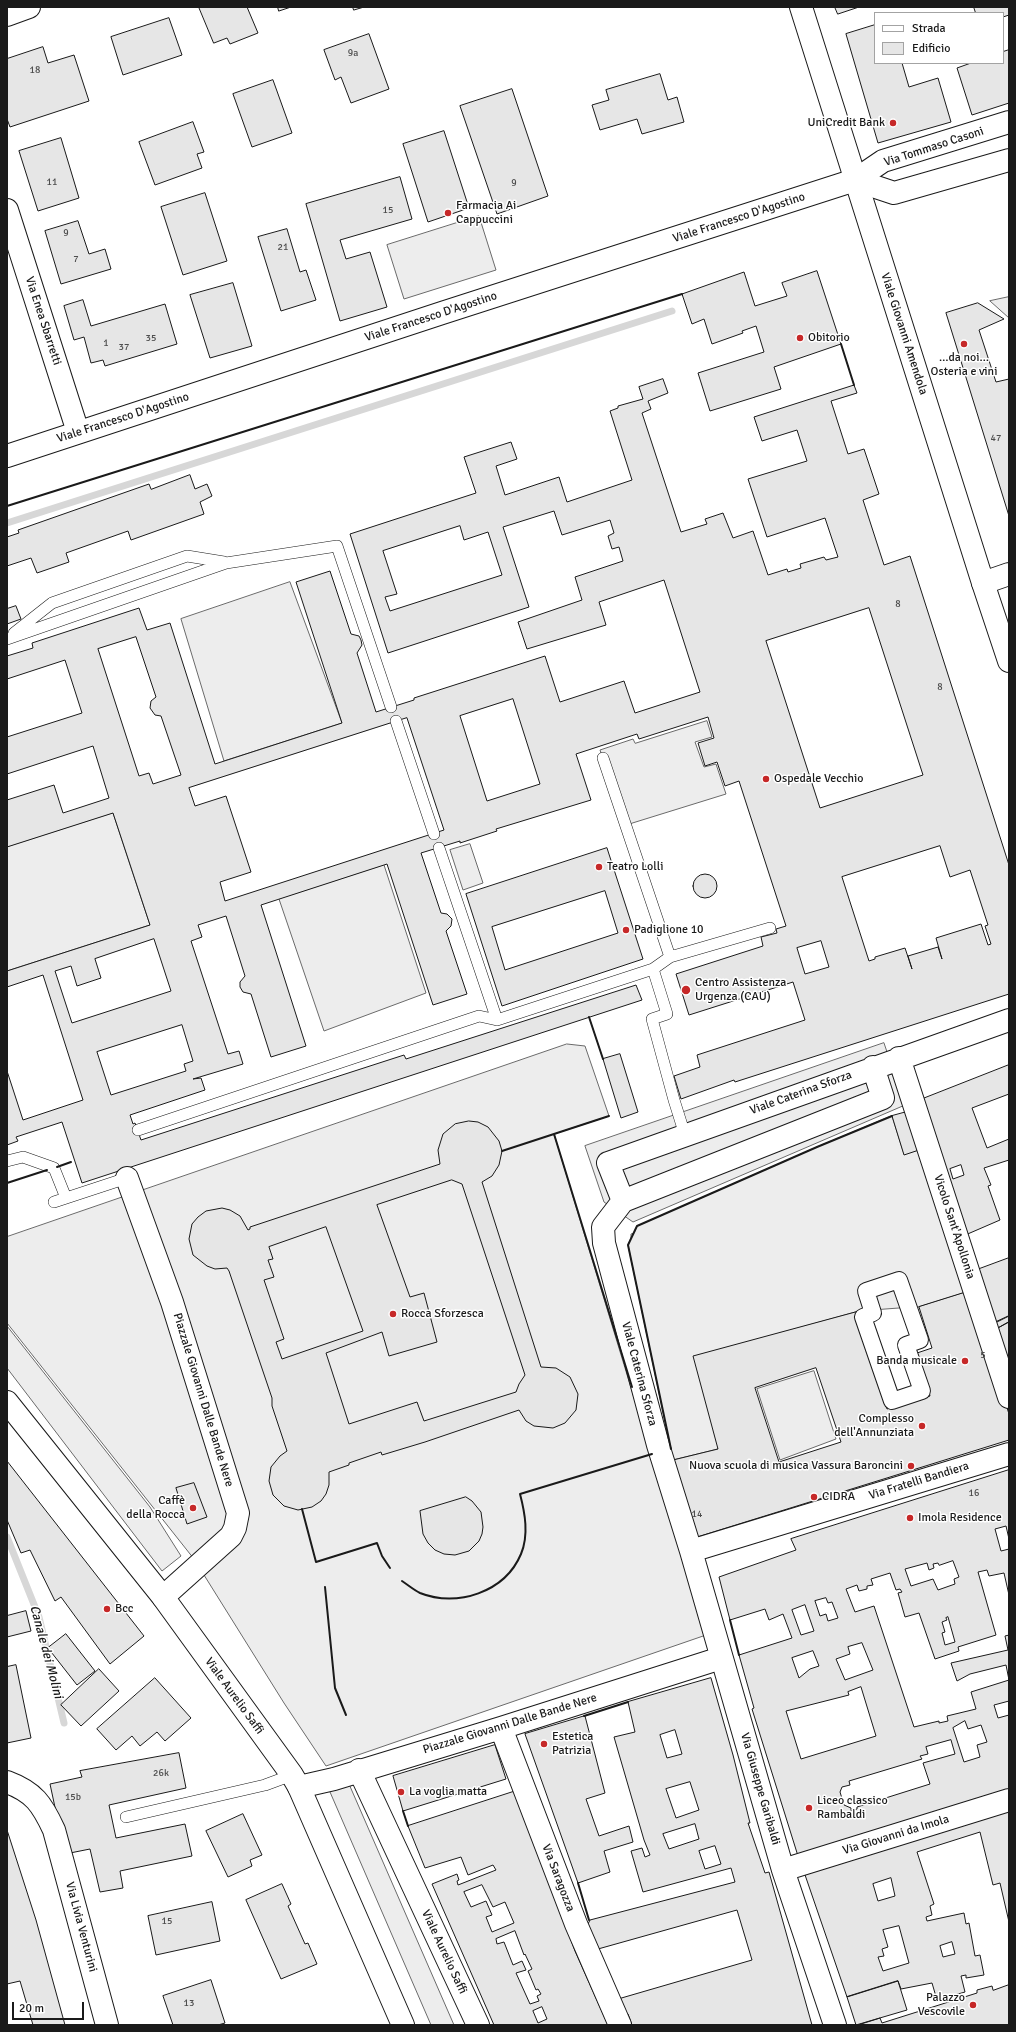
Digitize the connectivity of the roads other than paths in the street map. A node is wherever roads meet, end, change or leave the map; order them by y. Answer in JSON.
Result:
{"nodes":[{"id":1,"x":30,"y":7,"type":"edge"},
{"id":2,"x":801,"y":7,"type":"edge"},
{"id":3,"x":7,"y":15,"type":"edge"},
{"id":4,"x":1009,"y":122,"type":"edge"},
{"id":5,"x":1009,"y":160,"type":"edge"},
{"id":6,"x":855,"y":180,"type":"junction"},
{"id":7,"x":7,"y":210,"type":"edge"},
{"id":8,"x":78,"y":432,"type":"junction"},
{"id":9,"x":7,"y":456,"type":"edge"},
{"id":10,"x":226,"y":563,"type":"junction"},
{"id":11,"x":1009,"y":574,"type":"edge"},
{"id":12,"x":983,"y":583,"type":"junction"},
{"id":13,"x":7,"y":638,"type":"edge"},
{"id":14,"x":1009,"y":661,"type":"edge"},
{"id":15,"x":391,"y":707,"type":"dead end"},
{"id":16,"x":396,"y":721,"type":"dead end"},
{"id":17,"x":603,"y":758,"type":"dead end"},
{"id":18,"x":434,"y":834,"type":"dead end"},
{"id":19,"x":439,"y":848,"type":"dead end"},
{"id":20,"x":770,"y":928,"type":"dead end"},
{"id":21,"x":670,"y":957,"type":"junction"},
{"id":22,"x":653,"y":969,"type":"junction"},
{"id":23,"x":497,"y":1020,"type":"junction"},
{"id":24,"x":1009,"y":1020,"type":"edge"},
{"id":25,"x":899,"y":1058,"type":"junction"},
{"id":26,"x":873,"y":1067,"type":"junction"},
{"id":27,"x":138,"y":1130,"type":"dead end"},
{"id":28,"x":685,"y":1135,"type":"junction"},
{"id":29,"x":7,"y":1162,"type":"edge"},
{"id":30,"x":126,"y":1174,"type":"joint"},
{"id":31,"x":66,"y":1198,"type":"junction"},
{"id":32,"x":623,"y":1201,"type":"junction"},
{"id":33,"x":54,"y":1202,"type":"dead end"},
{"id":34,"x":899,"y":1280,"type":"joint"},
{"id":35,"x":1009,"y":1397,"type":"edge"},
{"id":36,"x":7,"y":1402,"type":"edge"},
{"id":37,"x":1009,"y":1454,"type":"edge"},
{"id":38,"x":691,"y":1551,"type":"junction"},
{"id":39,"x":163,"y":1598,"type":"junction"},
{"id":40,"x":721,"y":1658,"type":"junction"},
{"id":41,"x":501,"y":1728,"type":"junction"},
{"id":42,"x":360,"y":1770,"type":"junction"},
{"id":43,"x":295,"y":1781,"type":"junction"},
{"id":44,"x":7,"y":1782,"type":"edge"},
{"id":45,"x":1009,"y":1800,"type":"edge"},
{"id":46,"x":126,"y":1817,"type":"dead end"},
{"id":47,"x":783,"y":1870,"type":"junction"},
{"id":48,"x":107,"y":2025,"type":"edge"},
{"id":49,"x":403,"y":2025,"type":"edge"},
{"id":50,"x":478,"y":2025,"type":"edge"},
{"id":51,"x":620,"y":2025,"type":"edge"},
{"id":52,"x":835,"y":2025,"type":"edge"}],
"edges":[{"from":1,"to":3,"type":"street"},
{"from":2,"to":6,"type":"street","name":"Viale Giovanni Amendola"},
{"from":4,"to":6,"type":"street","name":"Via Tommaso Casoni"},
{"from":5,"to":6,"type":"street"},
{"from":6,"to":8,"type":"street","name":"Viale Francesco D'Agostino"},
{"from":6,"to":12,"type":"street","name":"Viale Giovanni Amendola"},
{"from":7,"to":8,"type":"street","name":"Via Enea Sbarretti"},
{"from":8,"to":9,"type":"street","name":"Viale Francesco D'Agostino"},
{"from":10,"to":13,"type":"lane"},
{"from":10,"to":13,"type":"lane"},
{"from":10,"to":15,"type":"lane"},
{"from":11,"to":12,"type":"street"},
{"from":12,"to":14,"type":"street","name":"Viale Giovanni Amendola"},
{"from":16,"to":18,"type":"lane"},
{"from":17,"to":21,"type":"lane"},
{"from":19,"to":23,"type":"lane"},
{"from":20,"to":21,"type":"lane"},
{"from":21,"to":22,"type":"lane"},
{"from":22,"to":23,"type":"lane"},
{"from":22,"to":28,"type":"lane"},
{"from":23,"to":27,"type":"lane"},
{"from":24,"to":25,"type":"street","name":"Viale Caterina Sforza"},
{"from":25,"to":26,"type":"street","name":"Viale Caterina Sforza"},
{"from":25,"to":35,"type":"street","name":"Vicolo Sant'Apollonia"},
{"from":26,"to":28,"type":"street","name":"Viale Caterina Sforza"},
{"from":26,"to":32,"type":"street"},
{"from":28,"to":32,"type":"street","name":"Viale Caterina Sforza"},
{"from":29,"to":31,"type":"lane"},
{"from":30,"to":31,"type":"lane"},
{"from":30,"to":39,"type":"street","name":"Piazzale Giovanni Dalle Bande Nere"},
{"from":31,"to":33,"type":"lane"},
{"from":32,"to":38,"type":"street","name":"Viale Caterina Sforza"},
{"from":34,"to":34,"type":"street"},
{"from":36,"to":39,"type":"street","name":"Viale Aurelio Saffi"},
{"from":37,"to":38,"type":"street","name":"Via Fratelli Bandiera"},
{"from":38,"to":40,"type":"street","name":"Via Giuseppe Garibaldi"},
{"from":39,"to":43,"type":"street","name":"Viale Aurelio Saffi"},
{"from":40,"to":41,"type":"street","name":"Piazzale Giovanni Dalle Bande Nere"},
{"from":40,"to":47,"type":"street","name":"Via Giuseppe Garibaldi"},
{"from":41,"to":42,"type":"street","name":"Piazzale Giovanni Dalle Bande Nere"},
{"from":41,"to":51,"type":"street","name":"Via Saragozza"},
{"from":42,"to":43,"type":"street","name":"Piazzale Giovanni Dalle Bande Nere"},
{"from":42,"to":50,"type":"street","name":"Viale Aurelio Saffi"},
{"from":43,"to":46,"type":"lane"},
{"from":43,"to":49,"type":"street","name":"Viale Aurelio Saffi"},
{"from":44,"to":48,"type":"street","name":"Via Livia Venturini"},
{"from":45,"to":47,"type":"street","name":"Via Giovanni da Imola"},
{"from":47,"to":52,"type":"street","name":"Via Giuseppe Garibaldi"}]}
